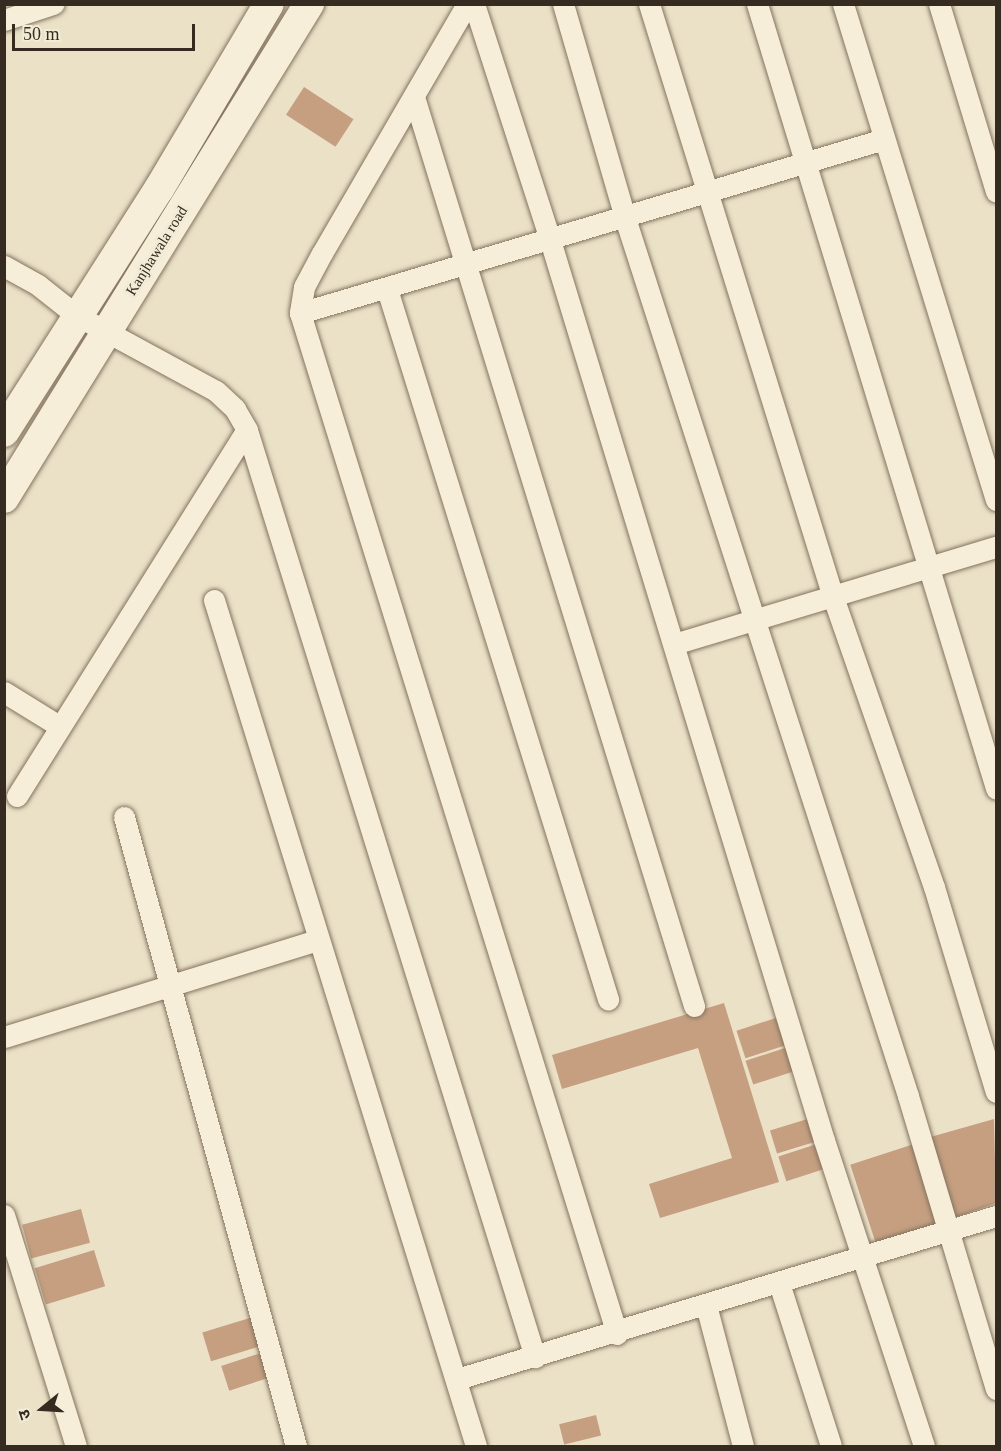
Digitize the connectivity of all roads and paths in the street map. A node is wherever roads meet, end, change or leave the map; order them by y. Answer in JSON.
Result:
{"nodes":[{"id":1,"x":53,"y":4,"type":"edge"},
{"id":2,"x":269,"y":4,"type":"edge"},
{"id":3,"x":309,"y":4,"type":"edge"},
{"id":4,"x":467,"y":4,"type":"edge"},
{"id":5,"x":474,"y":4,"type":"edge"},
{"id":6,"x":563,"y":4,"type":"edge"},
{"id":7,"x":649,"y":4,"type":"edge"},
{"id":8,"x":757,"y":4,"type":"edge"},
{"id":9,"x":843,"y":4,"type":"edge"},
{"id":10,"x":939,"y":4,"type":"edge"},
{"id":11,"x":4,"y":20,"type":"edge"},
{"id":12,"x":415,"y":100,"type":"junction"},
{"id":13,"x":884,"y":139,"type":"junction"},
{"id":14,"x":805,"y":165,"type":"junction"},
{"id":15,"x":992,"y":165,"type":"edge"},
{"id":16,"x":708,"y":192,"type":"junction"},
{"id":17,"x":996,"y":192,"type":"edge"},
{"id":18,"x":626,"y":218,"type":"junction"},
{"id":19,"x":550,"y":240,"type":"junction"},
{"id":20,"x":4,"y":266,"type":"edge"},
{"id":21,"x":468,"y":266,"type":"junction"},
{"id":22,"x":387,"y":289,"type":"junction"},
{"id":23,"x":300,"y":313,"type":"junction"},
{"id":24,"x":76,"y":315,"type":"junction"},
{"id":25,"x":106,"y":333,"type":"junction"},
{"id":26,"x":247,"y":430,"type":"junction"},
{"id":27,"x":4,"y":432,"type":"edge"},
{"id":28,"x":4,"y":498,"type":"edge"},
{"id":29,"x":996,"y":500,"type":"edge"},
{"id":30,"x":996,"y":547,"type":"edge"},
{"id":31,"x":930,"y":569,"type":"junction"},
{"id":32,"x":833,"y":597,"type":"junction"},
{"id":33,"x":214,"y":600,"type":"dead end"},
{"id":34,"x":757,"y":618,"type":"junction"},
{"id":35,"x":674,"y":644,"type":"junction"},
{"id":36,"x":4,"y":692,"type":"edge"},
{"id":37,"x":59,"y":726,"type":"junction"},
{"id":38,"x":996,"y":788,"type":"edge"},
{"id":39,"x":17,"y":796,"type":"dead end"},
{"id":40,"x":124,"y":817,"type":"dead end"},
{"id":41,"x":317,"y":940,"type":"junction"},
{"id":42,"x":171,"y":983,"type":"junction"},
{"id":43,"x":608,"y":999,"type":"dead end"},
{"id":44,"x":694,"y":1006,"type":"dead end"},
{"id":45,"x":4,"y":1037,"type":"edge"},
{"id":46,"x":996,"y":1092,"type":"edge"},
{"id":47,"x":4,"y":1215,"type":"edge"},
{"id":48,"x":996,"y":1216,"type":"edge"},
{"id":49,"x":949,"y":1232,"type":"junction"},
{"id":50,"x":863,"y":1257,"type":"junction"},
{"id":51,"x":779,"y":1283,"type":"junction"},
{"id":52,"x":706,"y":1305,"type":"junction"},
{"id":53,"x":617,"y":1334,"type":"junction"},
{"id":54,"x":535,"y":1357,"type":"junction"},
{"id":55,"x":456,"y":1379,"type":"junction"},
{"id":56,"x":996,"y":1389,"type":"edge"},
{"id":57,"x":76,"y":1446,"type":"edge"},
{"id":58,"x":296,"y":1446,"type":"edge"},
{"id":59,"x":476,"y":1446,"type":"edge"},
{"id":60,"x":743,"y":1446,"type":"edge"},
{"id":61,"x":831,"y":1446,"type":"edge"},
{"id":62,"x":924,"y":1446,"type":"edge"}],
"edges":[{"from":1,"to":11,"type":"street"},
{"from":2,"to":24,"type":"main road","name":"Kanjhawala road"},
{"from":3,"to":25,"type":"main road","name":"Kanjhawala road"},
{"from":4,"to":12,"type":"street"},
{"from":5,"to":19,"type":"street"},
{"from":6,"to":18,"type":"street"},
{"from":7,"to":16,"type":"street"},
{"from":8,"to":14,"type":"street"},
{"from":9,"to":13,"type":"street"},
{"from":10,"to":15,"type":"street"},
{"from":12,"to":21,"type":"street"},
{"from":12,"to":23,"type":"street"},
{"from":13,"to":14,"type":"street"},
{"from":13,"to":29,"type":"street"},
{"from":14,"to":16,"type":"street"},
{"from":14,"to":31,"type":"street"},
{"from":15,"to":17,"type":"street"},
{"from":16,"to":18,"type":"street"},
{"from":16,"to":32,"type":"street"},
{"from":18,"to":19,"type":"street"},
{"from":18,"to":34,"type":"street"},
{"from":19,"to":21,"type":"street"},
{"from":19,"to":35,"type":"street"},
{"from":20,"to":24,"type":"street"},
{"from":21,"to":22,"type":"street"},
{"from":21,"to":44,"type":"street"},
{"from":22,"to":23,"type":"street"},
{"from":22,"to":43,"type":"street"},
{"from":23,"to":53,"type":"street"},
{"from":24,"to":25,"type":"street"},
{"from":24,"to":27,"type":"main road","name":"Kanjhawala road"},
{"from":25,"to":26,"type":"street"},
{"from":25,"to":28,"type":"main road","name":"Kanjhawala road"},
{"from":26,"to":37,"type":"street"},
{"from":26,"to":54,"type":"street"},
{"from":30,"to":31,"type":"street"},
{"from":31,"to":32,"type":"street"},
{"from":31,"to":38,"type":"street"},
{"from":32,"to":34,"type":"street"},
{"from":32,"to":46,"type":"street"},
{"from":33,"to":41,"type":"street"},
{"from":34,"to":35,"type":"street"},
{"from":34,"to":49,"type":"street"},
{"from":35,"to":50,"type":"street"},
{"from":36,"to":37,"type":"street"},
{"from":37,"to":39,"type":"street"},
{"from":40,"to":42,"type":"street"},
{"from":41,"to":42,"type":"street"},
{"from":41,"to":55,"type":"street"},
{"from":42,"to":45,"type":"street"},
{"from":42,"to":58,"type":"street"},
{"from":47,"to":57,"type":"street"},
{"from":48,"to":49,"type":"street"},
{"from":49,"to":50,"type":"street"},
{"from":49,"to":56,"type":"street"},
{"from":50,"to":51,"type":"street"},
{"from":50,"to":62,"type":"street"},
{"from":51,"to":52,"type":"street"},
{"from":51,"to":61,"type":"street"},
{"from":52,"to":53,"type":"street"},
{"from":52,"to":60,"type":"street"},
{"from":53,"to":54,"type":"street"},
{"from":54,"to":55,"type":"street"},
{"from":55,"to":59,"type":"street"}]}
